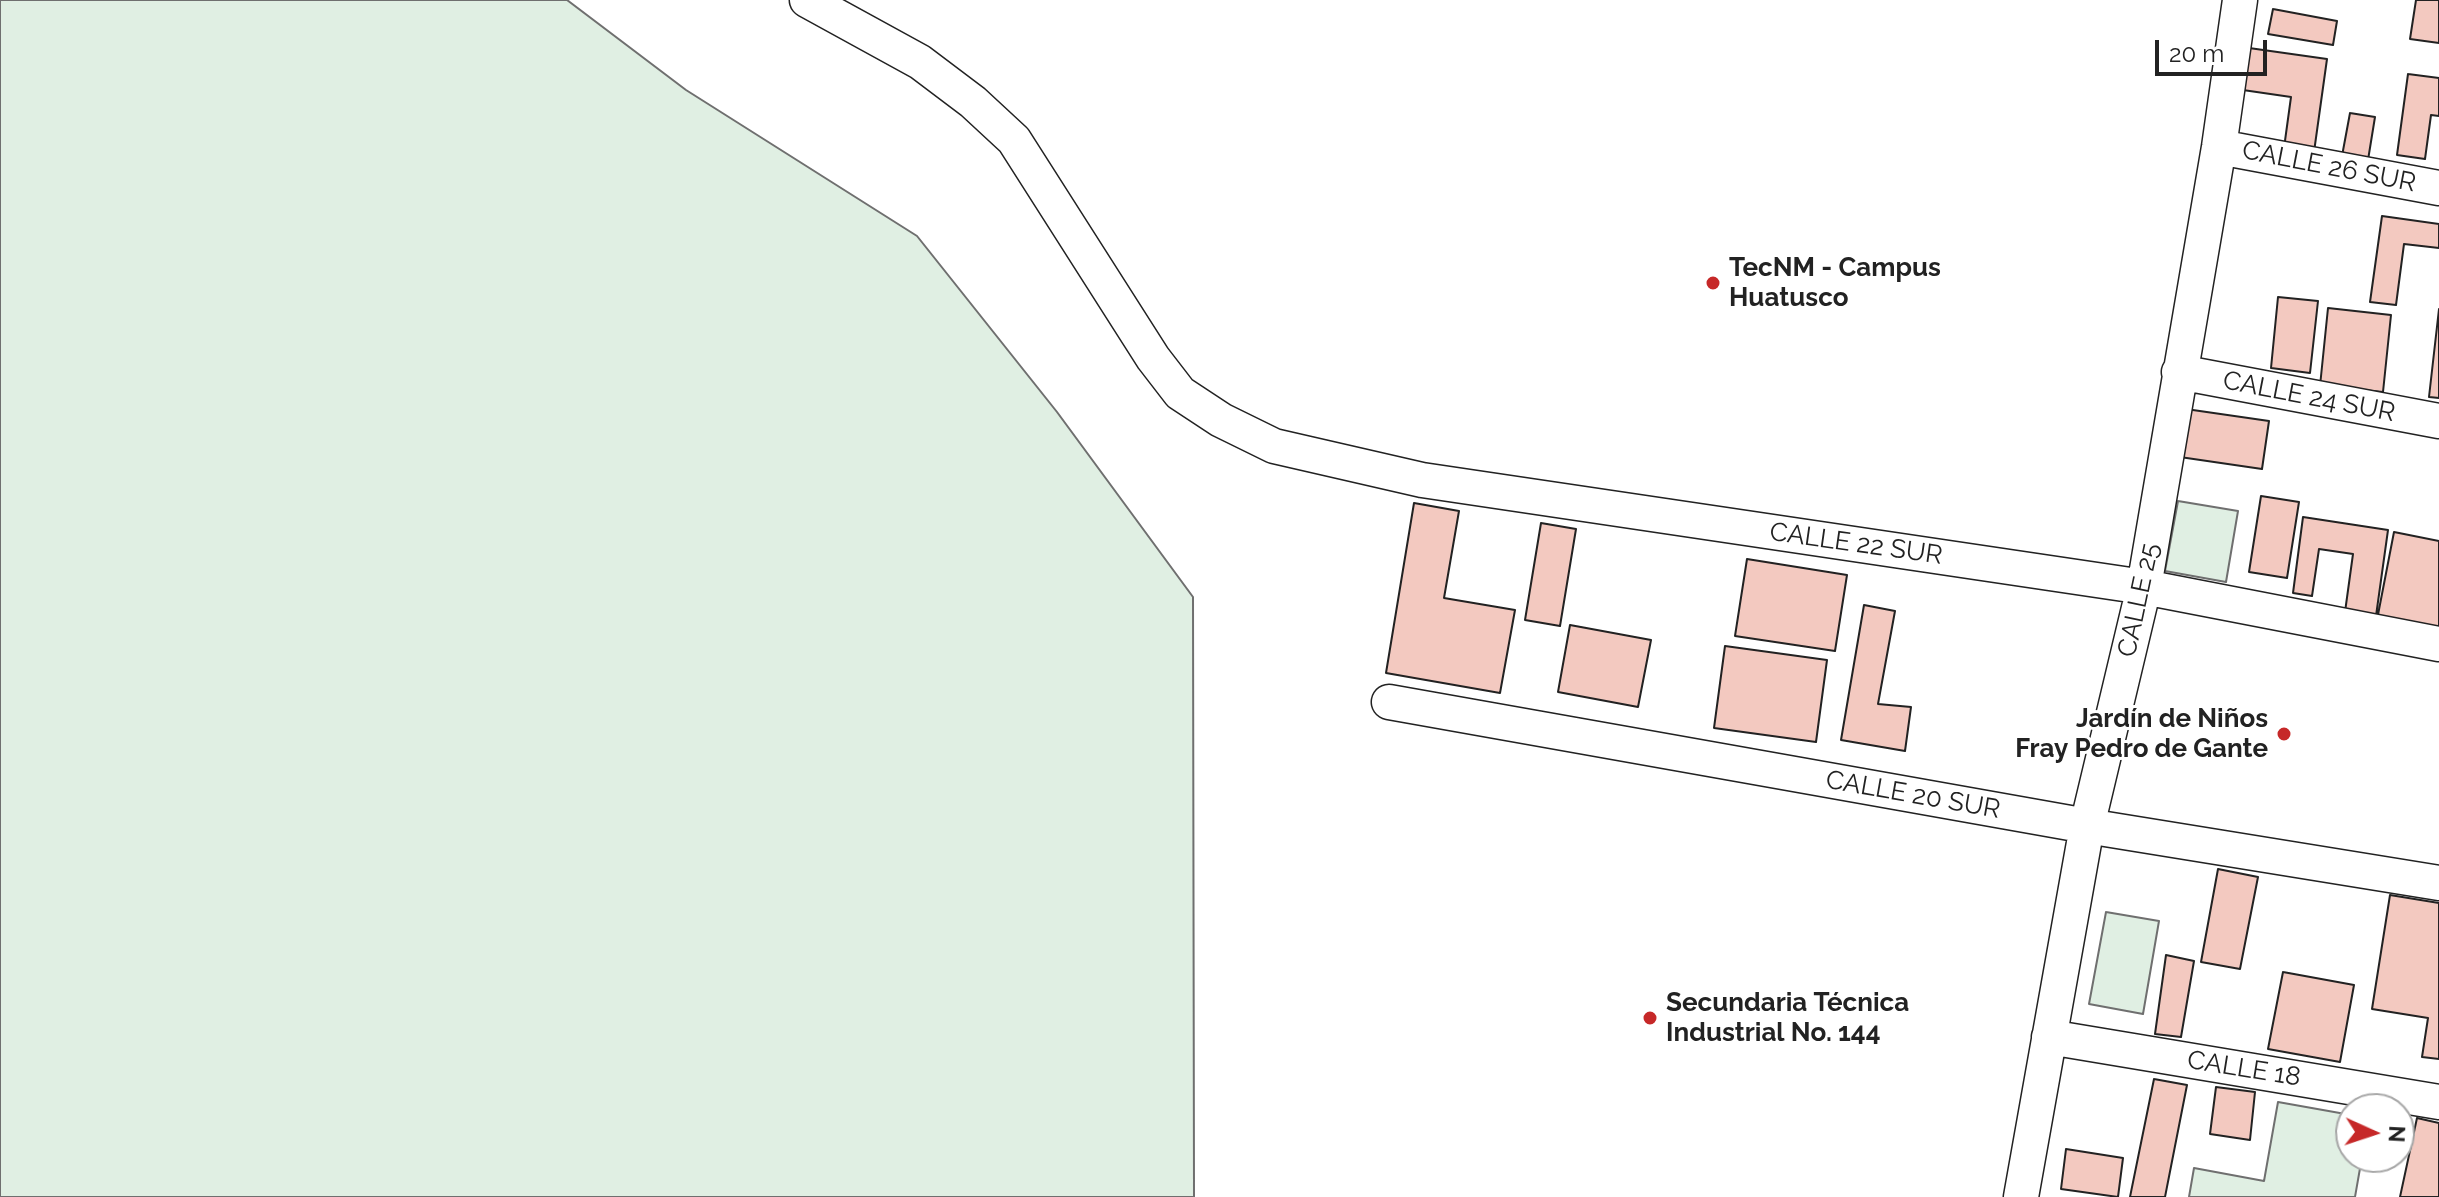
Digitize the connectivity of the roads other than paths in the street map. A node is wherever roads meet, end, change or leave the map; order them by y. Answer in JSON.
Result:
{"nodes":[{"id":1,"x":807,"y":0,"type":"edge"},
{"id":2,"x":2240,"y":0,"type":"edge"},
{"id":3,"x":2219,"y":147,"type":"junction"},
{"id":4,"x":2439,"y":188,"type":"edge"},
{"id":5,"x":2179,"y":372,"type":"junction"},
{"id":6,"x":2439,"y":421,"type":"edge"},
{"id":7,"x":2144,"y":587,"type":"junction"},
{"id":8,"x":2439,"y":644,"type":"edge"},
{"id":9,"x":1389,"y":702,"type":"dead end"},
{"id":10,"x":2087,"y":826,"type":"junction"},
{"id":11,"x":2439,"y":883,"type":"edge"},
{"id":12,"x":2049,"y":1037,"type":"junction"},
{"id":13,"x":2439,"y":1102,"type":"edge"},
{"id":14,"x":2021,"y":1197,"type":"edge"}],
"edges":[{"from":1,"to":7,"type":"street","name":"CALLE 22 SUR"},
{"from":2,"to":3,"type":"street","name":"CALLE 25"},
{"from":3,"to":4,"type":"street","name":"CALLE 26 SUR"},
{"from":3,"to":5,"type":"street","name":"CALLE 25"},
{"from":5,"to":6,"type":"street","name":"CALLE 24 SUR"},
{"from":5,"to":7,"type":"street","name":"CALLE 25"},
{"from":7,"to":8,"type":"street","name":"CALLE 22 SUR"},
{"from":7,"to":10,"type":"street","name":"CALLE 25"},
{"from":9,"to":10,"type":"street","name":"CALLE 20 SUR"},
{"from":10,"to":11,"type":"street","name":"CALLE 20 SUR"},
{"from":10,"to":12,"type":"street","name":"CALLE 25"},
{"from":12,"to":13,"type":"street","name":"CALLE 18"},
{"from":12,"to":14,"type":"street","name":"CALLE 25"}]}
